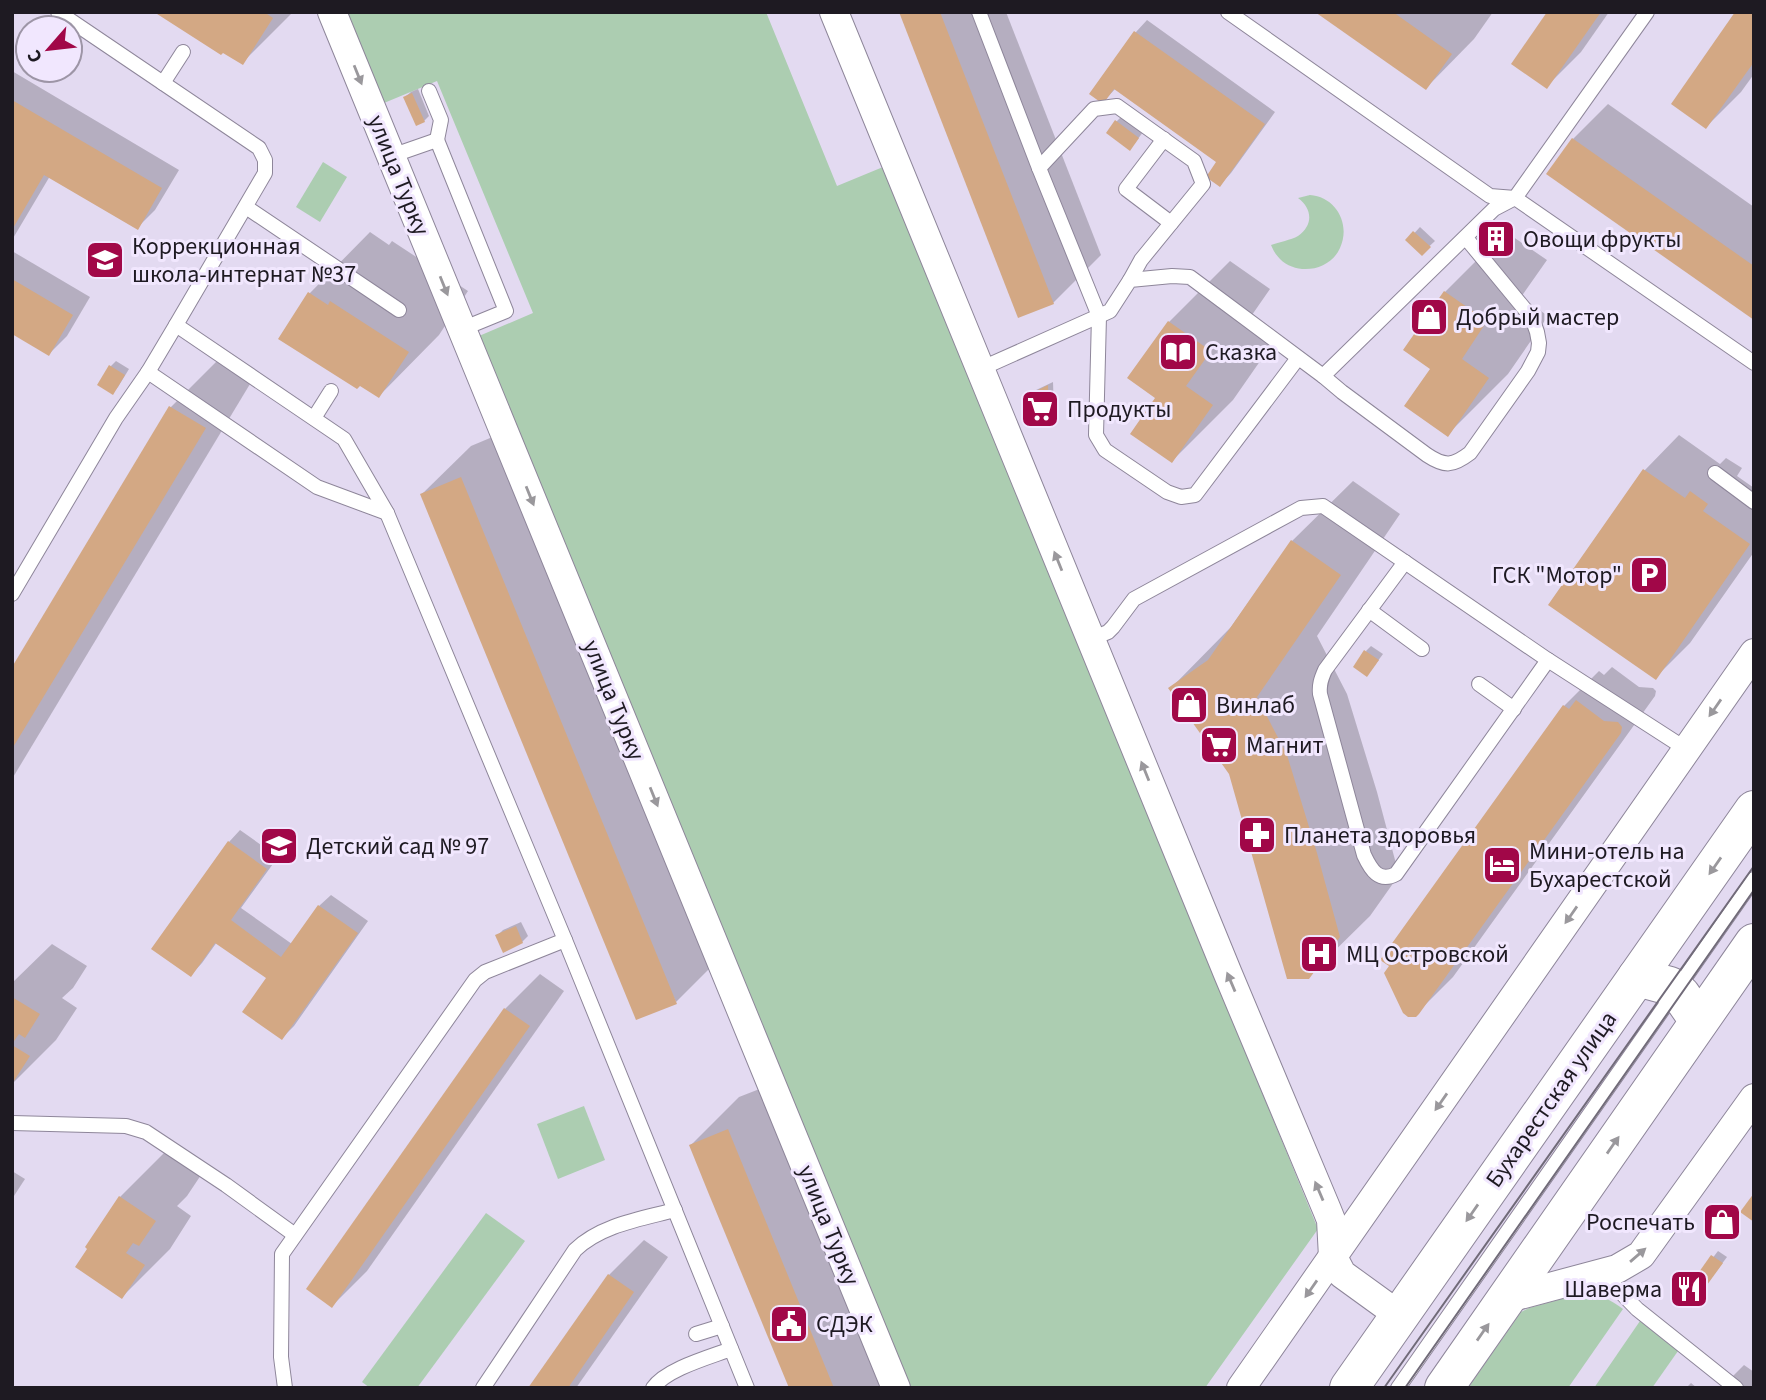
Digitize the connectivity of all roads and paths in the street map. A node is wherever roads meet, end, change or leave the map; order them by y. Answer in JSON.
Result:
{"nodes":[{"id":1,"x":332,"y":12,"type":"edge"},
{"id":2,"x":834,"y":12,"type":"edge"},
{"id":3,"x":979,"y":12,"type":"edge"},
{"id":4,"x":1228,"y":12,"type":"edge"},
{"id":5,"x":1647,"y":12,"type":"edge"},
{"id":6,"x":84,"y":24,"type":"edge"},
{"id":7,"x":183,"y":52,"type":"dead end"},
{"id":8,"x":163,"y":83,"type":"junction"},
{"id":9,"x":429,"y":91,"type":"dead end"},
{"id":10,"x":1164,"y":139,"type":"junction"},
{"id":11,"x":436,"y":140,"type":"junction"},
{"id":12,"x":391,"y":156,"type":"junction"},
{"id":13,"x":1039,"y":168,"type":"junction"},
{"id":14,"x":1515,"y":198,"type":"junction"},
{"id":15,"x":246,"y":207,"type":"junction"},
{"id":16,"x":1171,"y":223,"type":"junction"},
{"id":17,"x":1466,"y":238,"type":"junction"},
{"id":18,"x":1130,"y":280,"type":"junction"},
{"id":19,"x":399,"y":310,"type":"dead end"},
{"id":20,"x":1099,"y":316,"type":"junction"},
{"id":21,"x":176,"y":325,"type":"junction"},
{"id":22,"x":462,"y":329,"type":"junction"},
{"id":23,"x":1298,"y":358,"type":"junction"},
{"id":24,"x":1754,"y":363,"type":"edge"},
{"id":25,"x":980,"y":369,"type":"junction"},
{"id":26,"x":148,"y":372,"type":"junction"},
{"id":27,"x":1323,"y":376,"type":"junction"},
{"id":28,"x":331,"y":391,"type":"dead end"},
{"id":29,"x":314,"y":418,"type":"junction"},
{"id":30,"x":1715,"y":473,"type":"dead end"},
{"id":31,"x":1754,"y":502,"type":"edge"},
{"id":32,"x":387,"y":513,"type":"junction"},
{"id":33,"x":1405,"y":562,"type":"junction"},
{"id":34,"x":12,"y":594,"type":"edge"},
{"id":35,"x":1369,"y":610,"type":"junction"},
{"id":36,"x":1091,"y":639,"type":"junction"},
{"id":37,"x":1422,"y":649,"type":"dead end"},
{"id":38,"x":1754,"y":653,"type":"edge"},
{"id":39,"x":1548,"y":660,"type":"junction"},
{"id":40,"x":1479,"y":684,"type":"dead end"},
{"id":41,"x":1514,"y":709,"type":"junction"},
{"id":42,"x":1686,"y":748,"type":"junction"},
{"id":43,"x":1754,"y":810,"type":"edge"},
{"id":44,"x":1754,"y":879,"type":"edge"},
{"id":45,"x":565,"y":940,"type":"junction"},
{"id":46,"x":1754,"y":943,"type":"edge"},
{"id":47,"x":1637,"y":977,"type":"junction"},
{"id":48,"x":1676,"y":991,"type":"junction"},
{"id":49,"x":1699,"y":1021,"type":"junction"},
{"id":50,"x":1754,"y":1098,"type":"edge"},
{"id":51,"x":12,"y":1123,"type":"edge"},
{"id":52,"x":675,"y":1210,"type":"junction"},
{"id":53,"x":295,"y":1235,"type":"junction"},
{"id":54,"x":1333,"y":1257,"type":"junction"},
{"id":55,"x":1602,"y":1273,"type":"junction"},
{"id":56,"x":1505,"y":1299,"type":"junction"},
{"id":57,"x":1400,"y":1317,"type":"junction"},
{"id":58,"x":722,"y":1326,"type":"junction"},
{"id":59,"x":696,"y":1334,"type":"dead end"},
{"id":60,"x":731,"y":1349,"type":"junction"},
{"id":61,"x":285,"y":1388,"type":"edge"},
{"id":62,"x":483,"y":1388,"type":"edge"},
{"id":63,"x":653,"y":1388,"type":"edge"},
{"id":64,"x":747,"y":1388,"type":"edge"},
{"id":65,"x":896,"y":1388,"type":"edge"},
{"id":66,"x":1241,"y":1388,"type":"edge"},
{"id":67,"x":1349,"y":1388,"type":"edge"},
{"id":68,"x":1398,"y":1388,"type":"edge"},
{"id":69,"x":1444,"y":1388,"type":"edge"},
{"id":70,"x":1736,"y":1388,"type":"edge"}],
"edges":[{"from":1,"to":12,"type":"street","name":"улица Турку","one_way":true},
{"from":2,"to":25,"type":"street"},
{"from":3,"to":13,"type":"lane"},
{"from":4,"to":14,"type":"lane"},
{"from":5,"to":14,"type":"lane"},
{"from":6,"to":8,"type":"lane"},
{"from":7,"to":8,"type":"lane"},
{"from":8,"to":15,"type":"lane"},
{"from":9,"to":11,"type":"lane"},
{"from":10,"to":13,"type":"lane"},
{"from":10,"to":16,"type":"lane"},
{"from":10,"to":16,"type":"lane"},
{"from":11,"to":12,"type":"lane"},
{"from":11,"to":22,"type":"lane"},
{"from":12,"to":22,"type":"street","name":"улица Турку","one_way":true},
{"from":13,"to":20,"type":"lane"},
{"from":14,"to":17,"type":"lane"},
{"from":14,"to":24,"type":"lane"},
{"from":15,"to":19,"type":"lane"},
{"from":15,"to":21,"type":"lane"},
{"from":16,"to":18,"type":"lane"},
{"from":17,"to":27,"type":"lane"},
{"from":17,"to":27,"type":"lane"},
{"from":18,"to":20,"type":"lane"},
{"from":18,"to":23,"type":"lane"},
{"from":20,"to":23,"type":"lane"},
{"from":20,"to":25,"type":"lane"},
{"from":21,"to":26,"type":"lane"},
{"from":21,"to":29,"type":"lane"},
{"from":22,"to":65,"type":"street","name":"улица Турку","one_way":true},
{"from":23,"to":27,"type":"lane"},
{"from":36,"to":25,"type":"street","one_way":true},
{"from":26,"to":32,"type":"lane"},
{"from":26,"to":34,"type":"lane"},
{"from":28,"to":29,"type":"lane"},
{"from":29,"to":32,"type":"lane"},
{"from":30,"to":31,"type":"lane"},
{"from":32,"to":45,"type":"lane"},
{"from":33,"to":35,"type":"lane"},
{"from":33,"to":36,"type":"lane"},
{"from":33,"to":39,"type":"lane"},
{"from":35,"to":37,"type":"lane"},
{"from":35,"to":41,"type":"lane"},
{"from":54,"to":36,"type":"street","one_way":true},
{"from":38,"to":42,"type":"street","one_way":true},
{"from":39,"to":41,"type":"lane"},
{"from":39,"to":42,"type":"lane"},
{"from":40,"to":41,"type":"lane"},
{"from":42,"to":54,"type":"street","one_way":true},
{"from":43,"to":47,"type":"main road","name":"Бухарестская улица","one_way":true},
{"from":44,"to":48,"type":"lane"},
{"from":45,"to":52,"type":"lane"},
{"from":45,"to":53,"type":"lane"},
{"from":46,"to":49,"type":"main road"},
{"from":47,"to":48,"type":"main road"},
{"from":47,"to":57,"type":"main road","name":"Бухарестская улица","one_way":true},
{"from":48,"to":49,"type":"main road"},
{"from":48,"to":68,"type":"lane"},
{"from":56,"to":49,"type":"main road","one_way":true},
{"from":55,"to":50,"type":"street","one_way":true},
{"from":51,"to":53,"type":"lane"},
{"from":52,"to":58,"type":"lane"},
{"from":52,"to":62,"type":"lane"},
{"from":53,"to":61,"type":"lane"},
{"from":54,"to":57,"type":"street"},
{"from":54,"to":66,"type":"street","one_way":true},
{"from":55,"to":56,"type":"street"},
{"from":55,"to":70,"type":"lane"},
{"from":69,"to":56,"type":"main road","one_way":true},
{"from":57,"to":67,"type":"main road","name":"Бухарестская улица"},
{"from":58,"to":59,"type":"lane"},
{"from":58,"to":60,"type":"lane"},
{"from":60,"to":63,"type":"lane"},
{"from":60,"to":64,"type":"lane"}]}
